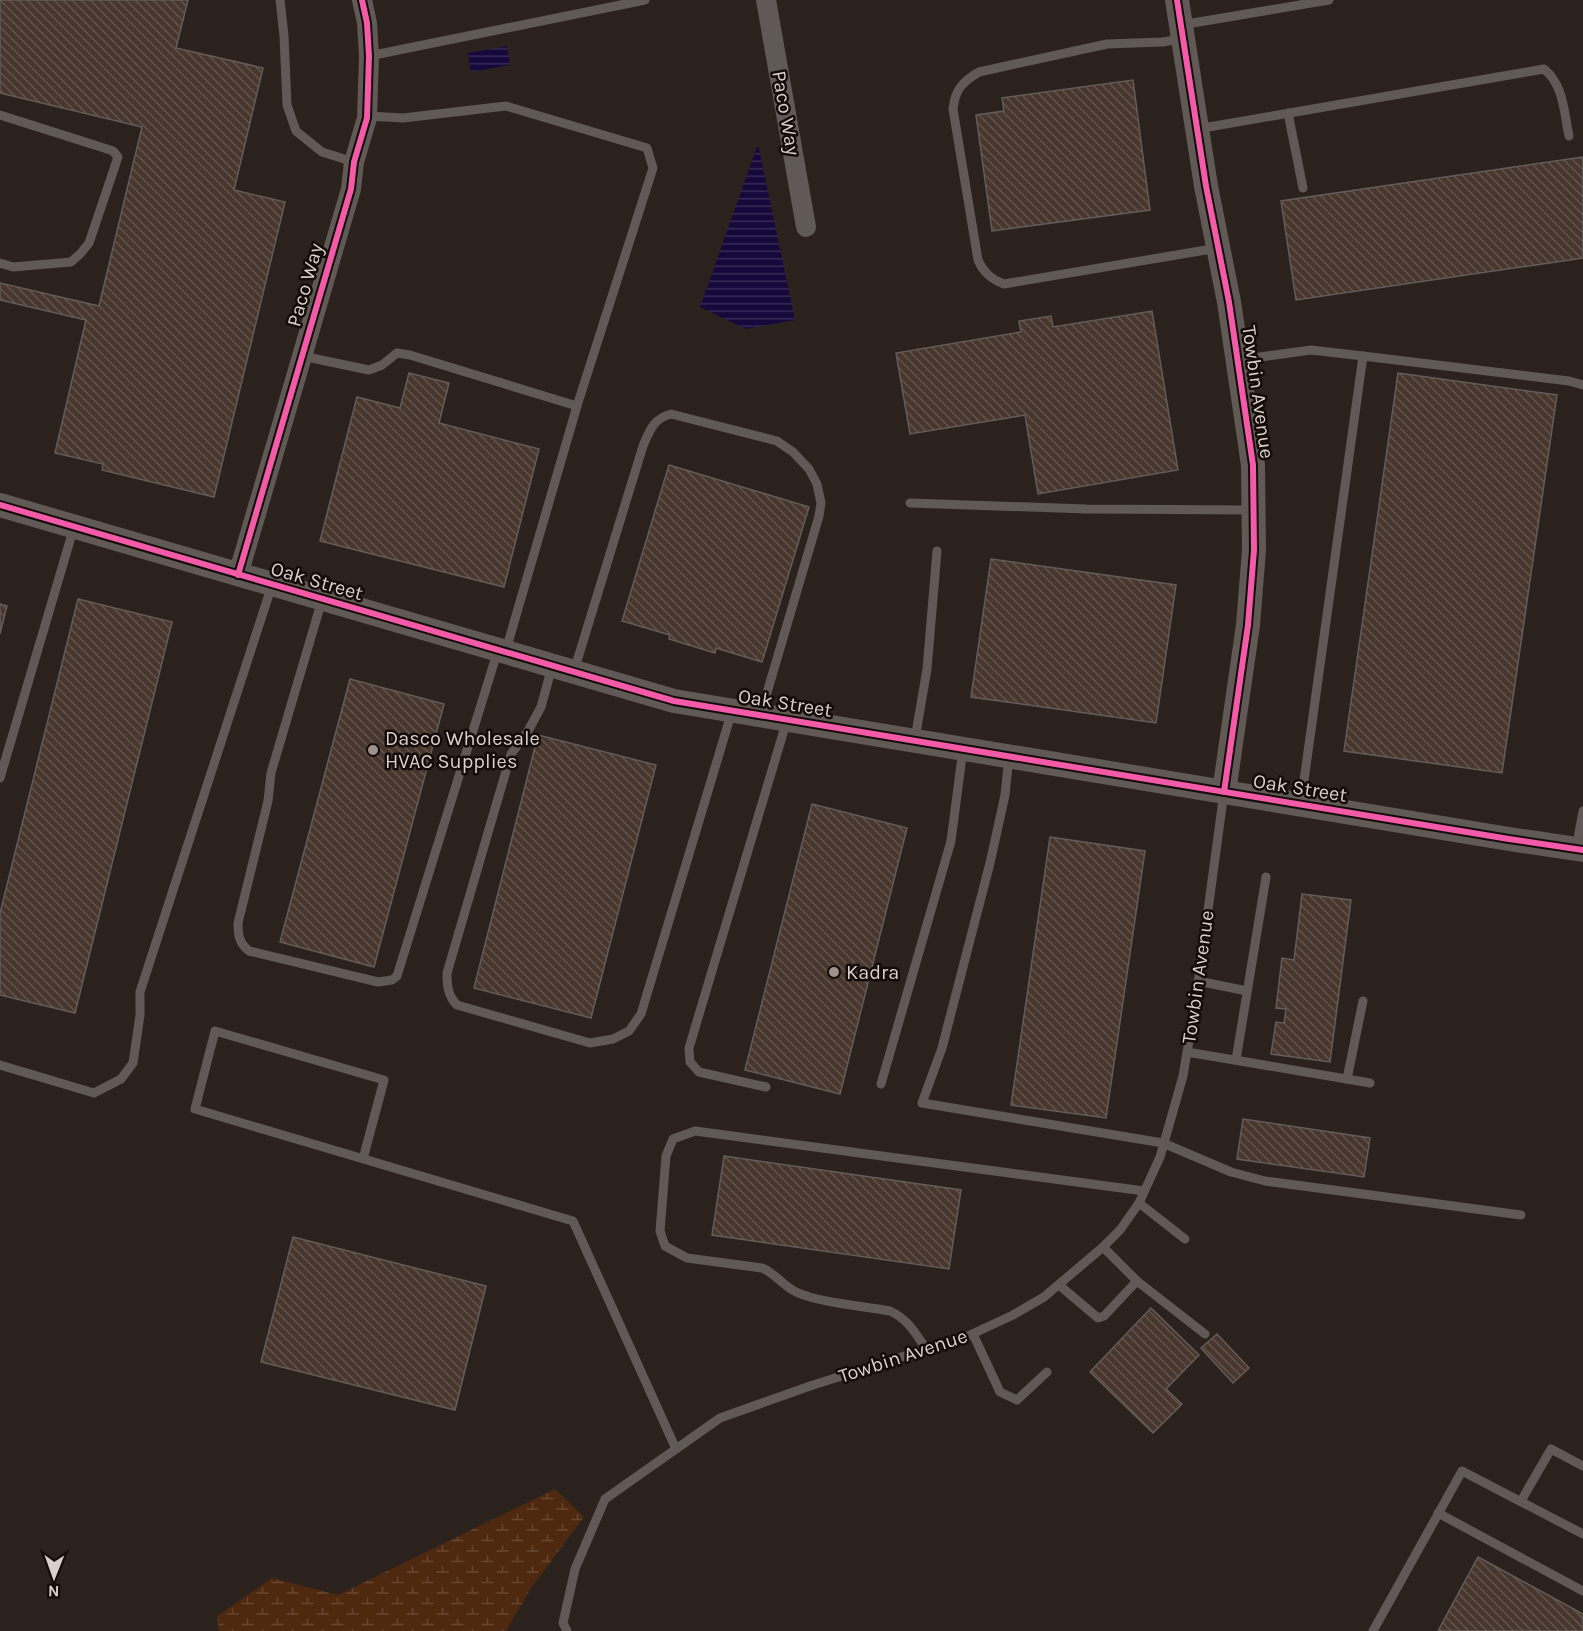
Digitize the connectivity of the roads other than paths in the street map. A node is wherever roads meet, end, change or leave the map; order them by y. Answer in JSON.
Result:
{"nodes":[{"id":1,"x":280,"y":0,"type":"edge"},
{"id":2,"x":362,"y":0,"type":"edge"},
{"id":3,"x":645,"y":0,"type":"edge"},
{"id":4,"x":766,"y":0,"type":"edge"},
{"id":5,"x":1177,"y":0,"type":"edge"},
{"id":6,"x":1329,"y":0,"type":"edge"},
{"id":7,"x":1182,"y":32,"type":"junction"},
{"id":8,"x":369,"y":56,"type":"junction"},
{"id":9,"x":1288,"y":113,"type":"junction"},
{"id":10,"x":0,"y":115,"type":"edge"},
{"id":11,"x":368,"y":116,"type":"junction"},
{"id":12,"x":1197,"y":129,"type":"junction"},
{"id":13,"x":1569,"y":136,"type":"dead end"},
{"id":14,"x":354,"y":162,"type":"junction"},
{"id":15,"x":1303,"y":188,"type":"dead end"},
{"id":16,"x":806,"y":227,"type":"dead end"},
{"id":17,"x":1218,"y":248,"type":"junction"},
{"id":18,"x":0,"y":263,"type":"edge"},
{"id":19,"x":302,"y":356,"type":"junction"},
{"id":20,"x":1363,"y":356,"type":"junction"},
{"id":21,"x":1237,"y":360,"type":"junction"},
{"id":22,"x":1583,"y":386,"type":"edge"},
{"id":23,"x":577,"y":405,"type":"junction"},
{"id":24,"x":910,"y":503,"type":"dead end"},
{"id":25,"x":0,"y":505,"type":"edge"},
{"id":26,"x":1254,"y":510,"type":"junction"},
{"id":27,"x":74,"y":527,"type":"junction"},
{"id":28,"x":937,"y":551,"type":"dead end"},
{"id":29,"x":238,"y":575,"type":"junction"},
{"id":30,"x":272,"y":585,"type":"junction"},
{"id":31,"x":322,"y":600,"type":"junction"},
{"id":32,"x":501,"y":651,"type":"junction"},
{"id":33,"x":563,"y":669,"type":"junction"},
{"id":34,"x":732,"y":711,"type":"junction"},
{"id":35,"x":760,"y":716,"type":"junction"},
{"id":36,"x":787,"y":720,"type":"junction"},
{"id":37,"x":915,"y":741,"type":"junction"},
{"id":38,"x":963,"y":749,"type":"junction"},
{"id":39,"x":1009,"y":757,"type":"junction"},
{"id":40,"x":0,"y":778,"type":"edge"},
{"id":41,"x":1224,"y":792,"type":"junction"},
{"id":42,"x":1301,"y":805,"type":"junction"},
{"id":43,"x":1583,"y":811,"type":"edge"},
{"id":44,"x":1580,"y":849,"type":"edge"},
{"id":45,"x":1266,"y":877,"type":"dead end"},
{"id":46,"x":1198,"y":981,"type":"junction"},
{"id":47,"x":1247,"y":991,"type":"junction"},
{"id":48,"x":1363,"y":1001,"type":"dead end"},
{"id":49,"x":1187,"y":1052,"type":"junction"},
{"id":50,"x":1236,"y":1060,"type":"junction"},
{"id":51,"x":0,"y":1065,"type":"edge"},
{"id":52,"x":1347,"y":1079,"type":"junction"},
{"id":53,"x":1370,"y":1083,"type":"dead end"},
{"id":54,"x":881,"y":1084,"type":"dead end"},
{"id":55,"x":766,"y":1087,"type":"dead end"},
{"id":56,"x":1163,"y":1143,"type":"junction"},
{"id":57,"x":363,"y":1159,"type":"junction"},
{"id":58,"x":1144,"y":1191,"type":"junction"},
{"id":59,"x":1139,"y":1203,"type":"junction"},
{"id":60,"x":1521,"y":1215,"type":"dead end"},
{"id":61,"x":1185,"y":1239,"type":"dead end"},
{"id":62,"x":1102,"y":1247,"type":"junction"},
{"id":63,"x":1137,"y":1281,"type":"junction"},
{"id":64,"x":1059,"y":1285,"type":"junction"},
{"id":65,"x":973,"y":1334,"type":"junction"},
{"id":66,"x":1205,"y":1334,"type":"dead end"},
{"id":67,"x":926,"y":1349,"type":"junction"},
{"id":68,"x":1047,"y":1372,"type":"dead end"},
{"id":69,"x":676,"y":1449,"type":"junction"},
{"id":70,"x":1583,"y":1466,"type":"edge"},
{"id":71,"x":1521,"y":1501,"type":"junction"},
{"id":72,"x":1438,"y":1513,"type":"junction"},
{"id":73,"x":1583,"y":1534,"type":"edge"},
{"id":74,"x":1583,"y":1591,"type":"edge"},
{"id":75,"x":565,"y":1627,"type":"edge"},
{"id":76,"x":1373,"y":1631,"type":"edge"}],
"edges":[{"from":1,"to":14,"type":"lane"},
{"from":2,"to":8,"type":"street","name":"Paco Way"},
{"from":3,"to":8,"type":"lane"},
{"from":4,"to":16,"type":"street","name":"Paco Way"},
{"from":5,"to":7,"type":"street","name":"Towbin Avenue"},
{"from":6,"to":7,"type":"lane"},
{"from":7,"to":12,"type":"street","name":"Towbin Avenue"},
{"from":7,"to":17,"type":"lane"},
{"from":8,"to":11,"type":"street","name":"Paco Way"},
{"from":9,"to":12,"type":"lane"},
{"from":9,"to":13,"type":"lane"},
{"from":9,"to":15,"type":"lane"},
{"from":10,"to":18,"type":"lane"},
{"from":11,"to":14,"type":"street","name":"Paco Way"},
{"from":11,"to":23,"type":"lane"},
{"from":12,"to":17,"type":"street","name":"Towbin Avenue"},
{"from":14,"to":19,"type":"street","name":"Paco Way"},
{"from":17,"to":21,"type":"street","name":"Towbin Avenue"},
{"from":19,"to":23,"type":"lane"},
{"from":19,"to":29,"type":"street","name":"Paco Way"},
{"from":20,"to":21,"type":"lane"},
{"from":20,"to":22,"type":"lane"},
{"from":20,"to":42,"type":"lane"},
{"from":21,"to":26,"type":"street","name":"Towbin Avenue"},
{"from":23,"to":32,"type":"lane"},
{"from":24,"to":26,"type":"lane"},
{"from":25,"to":27,"type":"street","name":"Oak Street"},
{"from":26,"to":41,"type":"street","name":"Towbin Avenue"},
{"from":27,"to":29,"type":"street","name":"Oak Street"},
{"from":27,"to":40,"type":"lane"},
{"from":28,"to":37,"type":"lane"},
{"from":29,"to":30,"type":"street","name":"Oak Street"},
{"from":30,"to":31,"type":"street","name":"Oak Street"},
{"from":30,"to":51,"type":"lane"},
{"from":31,"to":32,"type":"street","name":"Oak Street"},
{"from":31,"to":32,"type":"lane"},
{"from":32,"to":33,"type":"street","name":"Oak Street"},
{"from":33,"to":34,"type":"street","name":"Oak Street"},
{"from":33,"to":34,"type":"lane"},
{"from":33,"to":35,"type":"lane"},
{"from":34,"to":35,"type":"street","name":"Oak Street"},
{"from":35,"to":36,"type":"street","name":"Oak Street"},
{"from":36,"to":37,"type":"street","name":"Oak Street"},
{"from":36,"to":55,"type":"lane"},
{"from":37,"to":38,"type":"street","name":"Oak Street"},
{"from":38,"to":39,"type":"street","name":"Oak Street"},
{"from":38,"to":54,"type":"lane"},
{"from":39,"to":41,"type":"street","name":"Oak Street"},
{"from":39,"to":56,"type":"lane"},
{"from":41,"to":42,"type":"street","name":"Oak Street"},
{"from":41,"to":46,"type":"lane","name":"Towbin Avenue"},
{"from":42,"to":44,"type":"street","name":"Oak Street"},
{"from":43,"to":44,"type":"lane"},
{"from":45,"to":47,"type":"lane"},
{"from":46,"to":47,"type":"lane"},
{"from":46,"to":49,"type":"lane","name":"Towbin Avenue"},
{"from":47,"to":50,"type":"lane"},
{"from":48,"to":52,"type":"lane"},
{"from":49,"to":50,"type":"lane"},
{"from":49,"to":56,"type":"lane","name":"Towbin Avenue"},
{"from":50,"to":52,"type":"lane"},
{"from":52,"to":53,"type":"lane"},
{"from":56,"to":58,"type":"lane","name":"Towbin Avenue"},
{"from":56,"to":60,"type":"lane"},
{"from":57,"to":57,"type":"lane"},
{"from":57,"to":69,"type":"lane"},
{"from":58,"to":59,"type":"lane","name":"Towbin Avenue"},
{"from":58,"to":67,"type":"lane"},
{"from":59,"to":61,"type":"lane"},
{"from":59,"to":62,"type":"lane","name":"Towbin Avenue"},
{"from":62,"to":63,"type":"lane"},
{"from":62,"to":64,"type":"lane","name":"Towbin Avenue"},
{"from":63,"to":64,"type":"lane"},
{"from":63,"to":66,"type":"lane"},
{"from":64,"to":65,"type":"lane","name":"Towbin Avenue"},
{"from":65,"to":67,"type":"lane","name":"Towbin Avenue"},
{"from":65,"to":68,"type":"lane"},
{"from":67,"to":69,"type":"lane","name":"Towbin Avenue"},
{"from":69,"to":75,"type":"lane","name":"Towbin Avenue"},
{"from":70,"to":71,"type":"lane"},
{"from":71,"to":72,"type":"lane"},
{"from":71,"to":73,"type":"lane"},
{"from":72,"to":74,"type":"lane"},
{"from":72,"to":76,"type":"lane"}]}
